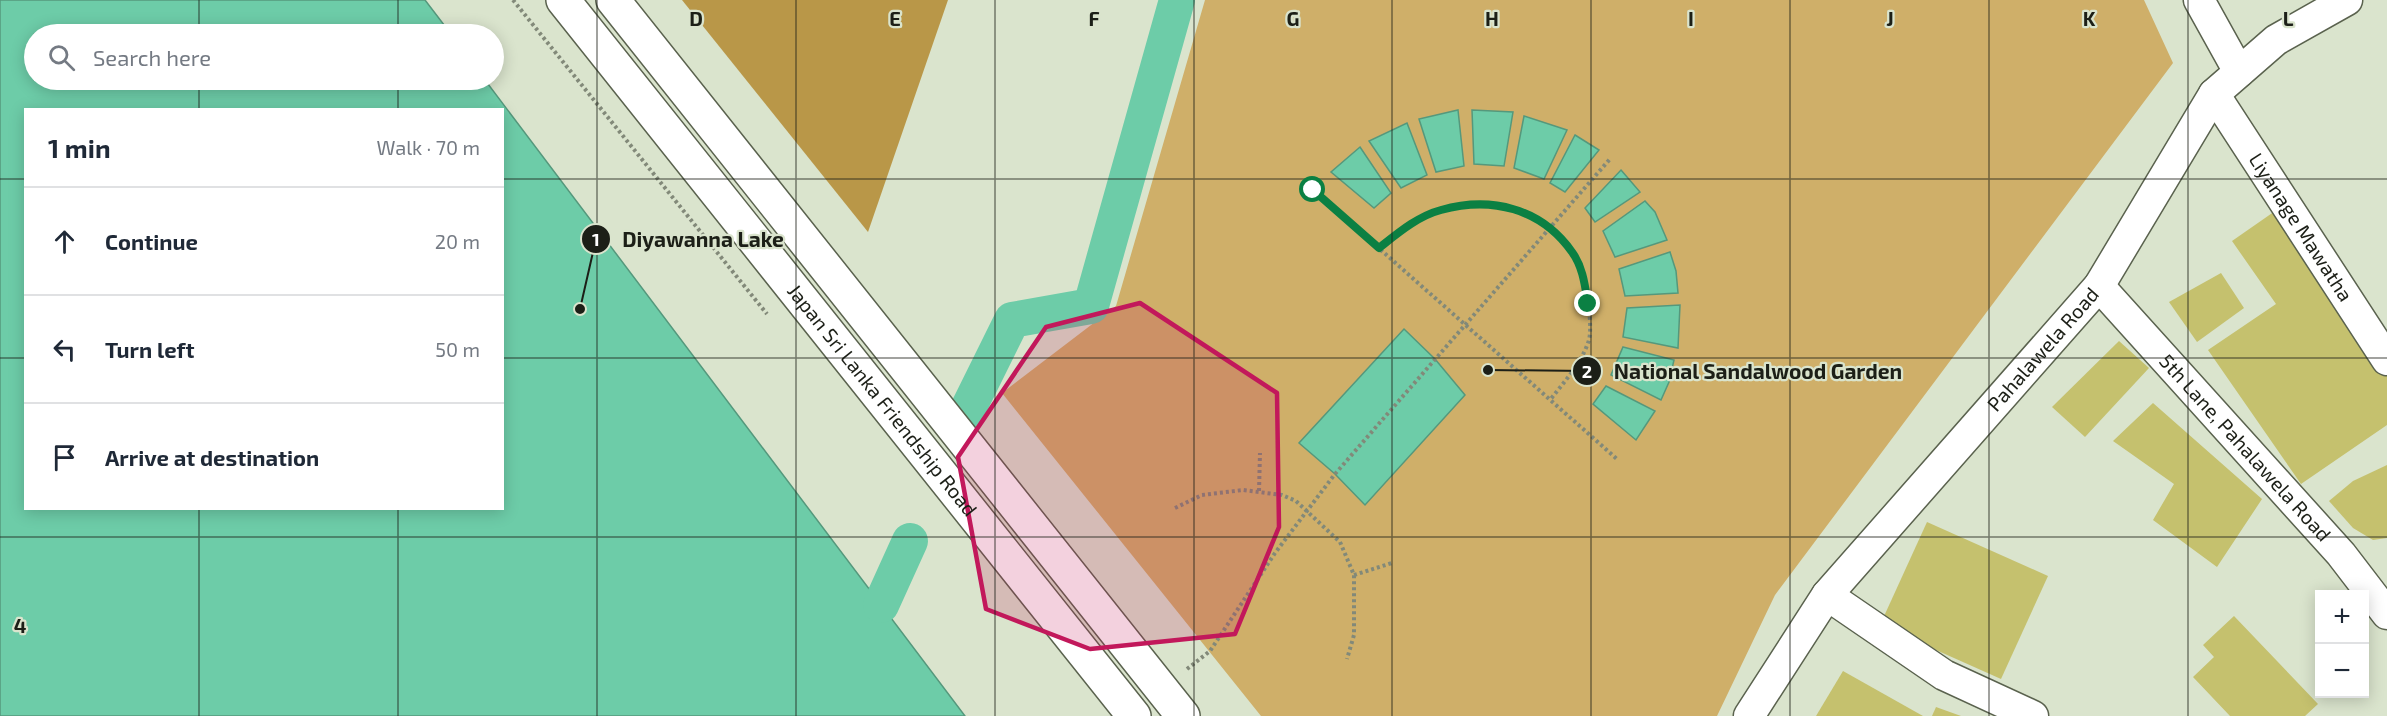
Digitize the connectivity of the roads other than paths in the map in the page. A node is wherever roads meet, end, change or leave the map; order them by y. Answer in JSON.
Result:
{"nodes":[{"id":1,"x":563,"y":0,"type":"edge"},
{"id":2,"x":614,"y":0,"type":"edge"},
{"id":3,"x":2199,"y":0,"type":"edge"},
{"id":4,"x":2347,"y":0,"type":"edge"},
{"id":5,"x":2239,"y":72,"type":"junction"},
{"id":6,"x":2214,"y":94,"type":"junction"},
{"id":7,"x":2099,"y":286,"type":"junction"},
{"id":8,"x":2387,"y":360,"type":"edge"},
{"id":9,"x":1827,"y":595,"type":"junction"},
{"id":10,"x":2387,"y":614,"type":"edge"},
{"id":11,"x":1134,"y":716,"type":"edge"},
{"id":12,"x":1183,"y":716,"type":"edge"},
{"id":13,"x":1749,"y":716,"type":"edge"},
{"id":14,"x":2033,"y":716,"type":"edge"}],
"edges":[{"from":1,"to":11,"type":"main road","name":"Japan Sri Lanka Friendship Road"},
{"from":2,"to":12,"type":"main road","name":"Japan Sri Lanka Friendship Road"},
{"from":3,"to":5,"type":"street"},
{"from":4,"to":5,"type":"street","name":"Pahalawela Road"},
{"from":5,"to":6,"type":"street","name":"Pahalawela Road"},
{"from":6,"to":7,"type":"street","name":"Pahalawela Road"},
{"from":6,"to":8,"type":"street","name":"Liyanage Mawatha"},
{"from":7,"to":9,"type":"street","name":"Pahalawela Road"},
{"from":7,"to":10,"type":"street","name":"5th Lane, Pahalawela Road"},
{"from":9,"to":13,"type":"street","name":"Pahalawela Road"},
{"from":9,"to":14,"type":"street"}]}
